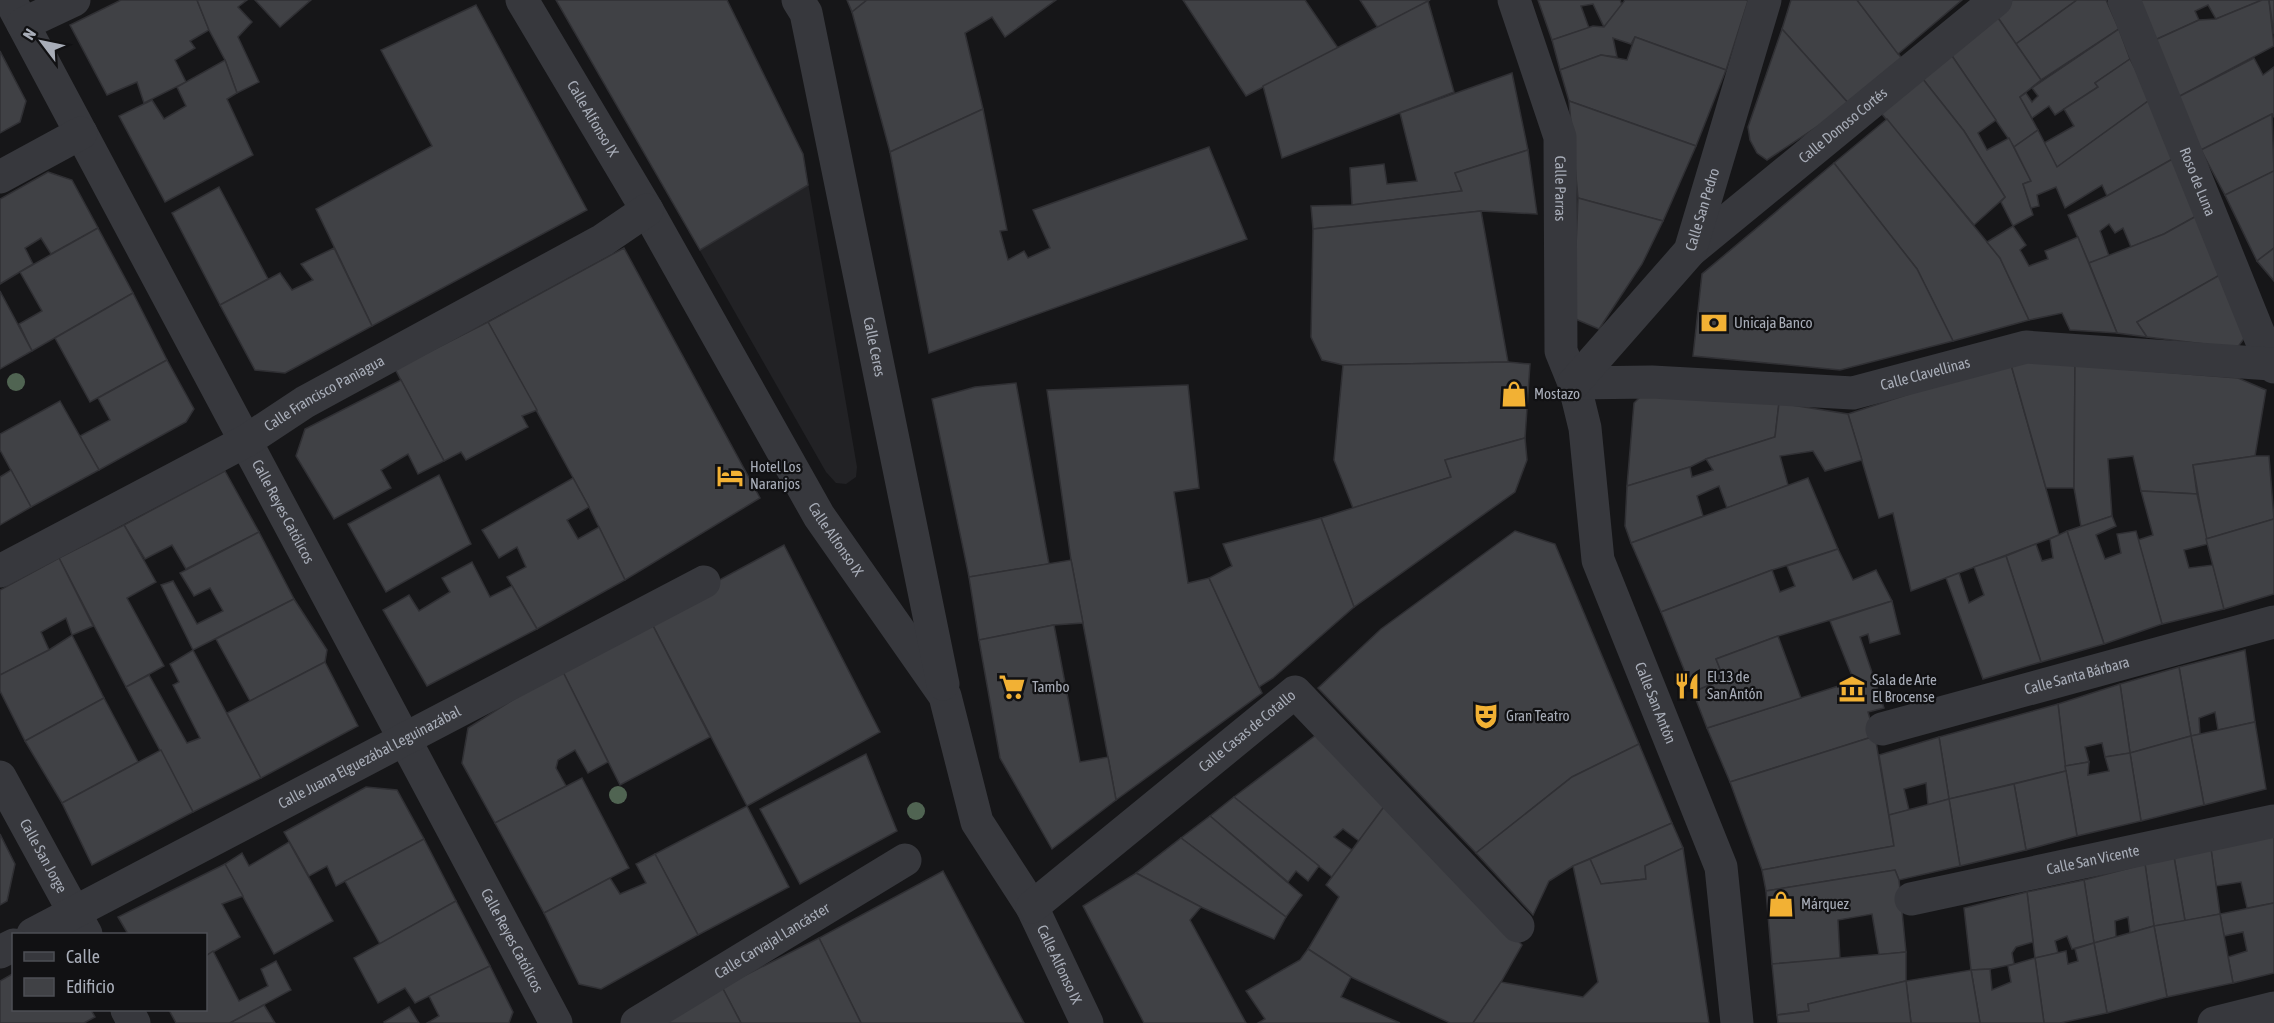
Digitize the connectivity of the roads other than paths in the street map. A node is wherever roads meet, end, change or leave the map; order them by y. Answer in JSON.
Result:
{"nodes":[{"id":1,"x":74,"y":0,"type":"edge"},
{"id":2,"x":522,"y":0,"type":"edge"},
{"id":3,"x":798,"y":0,"type":"edge"},
{"id":4,"x":1514,"y":0,"type":"edge"},
{"id":5,"x":1765,"y":0,"type":"edge"},
{"id":6,"x":1996,"y":0,"type":"edge"},
{"id":7,"x":2124,"y":0,"type":"edge"},
{"id":8,"x":17,"y":12,"type":"edge"},
{"id":9,"x":81,"y":133,"type":"junction"},
{"id":10,"x":0,"y":177,"type":"edge"},
{"id":11,"x":647,"y":210,"type":"junction"},
{"id":12,"x":1690,"y":251,"type":"junction"},
{"id":13,"x":2272,"y":365,"type":"edge"},
{"id":14,"x":1574,"y":383,"type":"junction"},
{"id":15,"x":246,"y":441,"type":"junction"},
{"id":16,"x":0,"y":571,"type":"edge"},
{"id":17,"x":704,"y":582,"type":"dead end"},
{"id":18,"x":2274,"y":622,"type":"edge"},
{"id":19,"x":945,"y":696,"type":"junction"},
{"id":20,"x":1882,"y":729,"type":"dead end"},
{"id":21,"x":405,"y":740,"type":"junction"},
{"id":22,"x":0,"y":777,"type":"edge"},
{"id":23,"x":2274,"y":821,"type":"edge"},
{"id":24,"x":905,"y":860,"type":"dead end"},
{"id":25,"x":1911,"y":899,"type":"dead end"},
{"id":26,"x":1032,"y":907,"type":"junction"},
{"id":27,"x":80,"y":924,"type":"edge"},
{"id":28,"x":1518,"y":926,"type":"dead end"},
{"id":29,"x":38,"y":933,"type":"edge"},
{"id":30,"x":2274,"y":1008,"type":"edge"},
{"id":31,"x":556,"y":1023,"type":"edge"},
{"id":32,"x":637,"y":1023,"type":"edge"},
{"id":33,"x":1087,"y":1023,"type":"edge"},
{"id":34,"x":1737,"y":1023,"type":"edge"},
{"id":35,"x":2214,"y":1023,"type":"edge"}],
"edges":[{"from":1,"to":8,"type":"street"},
{"from":2,"to":11,"type":"street","name":"Calle Alfonso IX"},
{"from":3,"to":19,"type":"street","name":"Calle Ceres"},
{"from":4,"to":14,"type":"street","name":"Calle Parras"},
{"from":5,"to":12,"type":"street","name":"Calle San Pedro"},
{"from":6,"to":12,"type":"street","name":"Calle Donoso Cortés"},
{"from":7,"to":13,"type":"street","name":"Roso de Luna"},
{"from":8,"to":9,"type":"street","name":"Calle Reyes Católicos"},
{"from":9,"to":10,"type":"street"},
{"from":9,"to":15,"type":"street","name":"Calle Reyes Católicos"},
{"from":11,"to":15,"type":"street","name":"Calle Francisco Paniagua"},
{"from":11,"to":19,"type":"street","name":"Calle Alfonso IX"},
{"from":12,"to":14,"type":"street","name":"Calle San Pedro"},
{"from":13,"to":14,"type":"street","name":"Calle Clavellinas"},
{"from":14,"to":34,"type":"street","name":"Calle San Antón"},
{"from":15,"to":16,"type":"street","name":"Calle Francisco Paniagua"},
{"from":15,"to":21,"type":"street","name":"Calle Reyes Católicos"},
{"from":17,"to":21,"type":"street","name":"Calle Juana Elguezábal Leguinazábal"},
{"from":18,"to":20,"type":"street","name":"Calle Santa Bárbara"},
{"from":19,"to":26,"type":"street","name":"Calle Alfonso IX"},
{"from":21,"to":27,"type":"street","name":"Calle Juana Elguezábal Leguinazábal"},
{"from":21,"to":31,"type":"street","name":"Calle Reyes Católicos"},
{"from":22,"to":27,"type":"street","name":"Calle San Jorge"},
{"from":23,"to":25,"type":"street","name":"Calle San Vicente"},
{"from":24,"to":32,"type":"street","name":"Calle Carvajal Lancáster"},
{"from":26,"to":28,"type":"street","name":"Calle Casas de Cotallo"},
{"from":26,"to":33,"type":"street","name":"Calle Alfonso IX"},
{"from":27,"to":29,"type":"street","name":"Calle Juana Elguezábal Leguinazábal"},
{"from":30,"to":35,"type":"street"}]}
